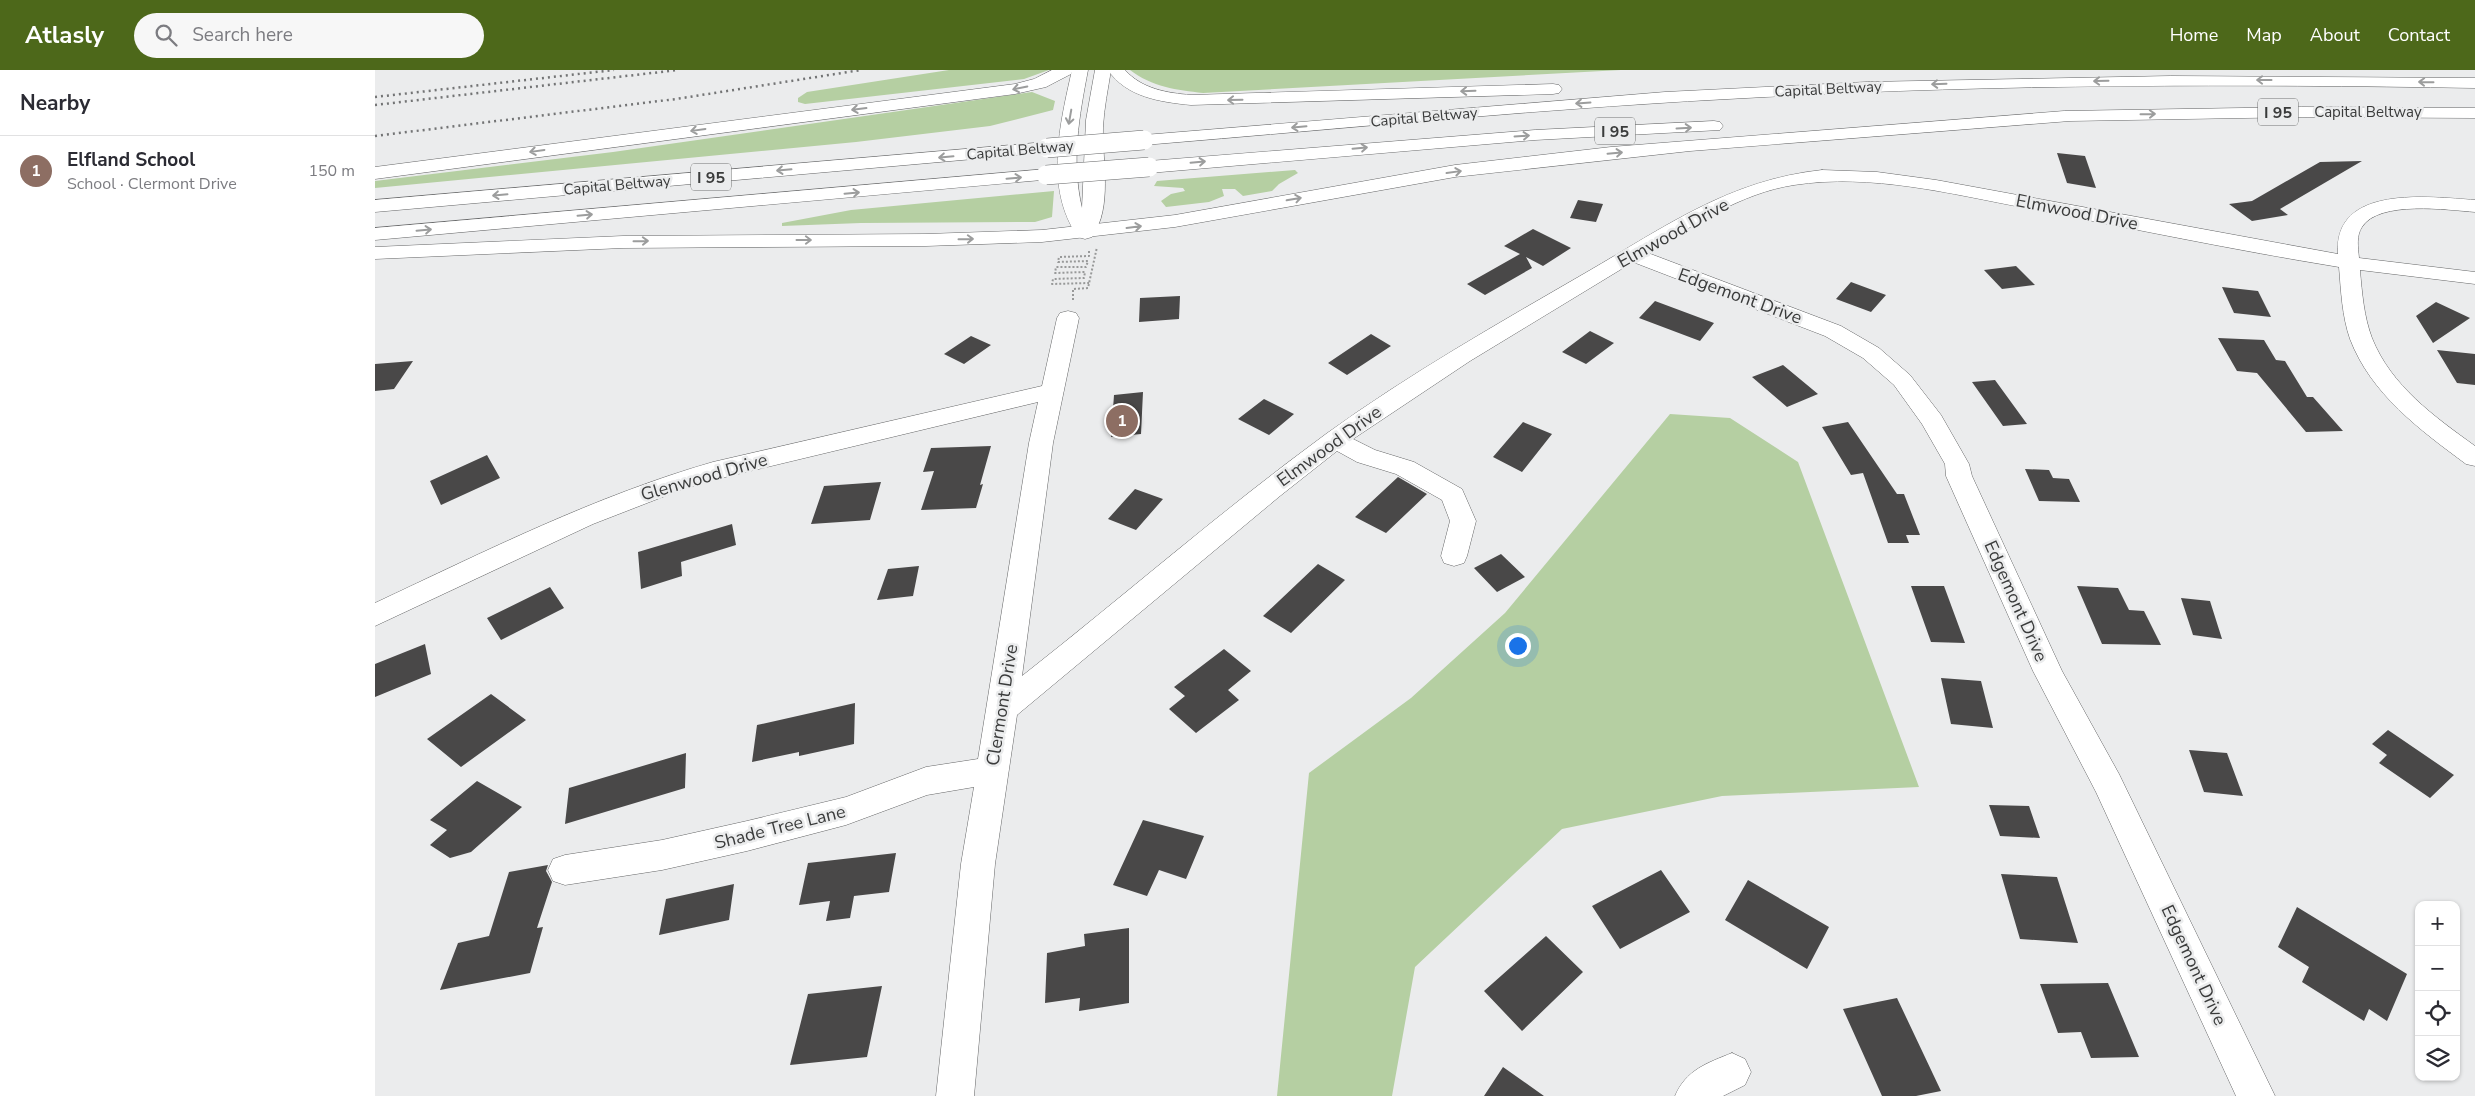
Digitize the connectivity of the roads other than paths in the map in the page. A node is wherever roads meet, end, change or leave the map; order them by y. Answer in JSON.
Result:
{"nodes":[{"id":1,"x":1065,"y":70,"type":"edge"},
{"id":2,"x":1080,"y":70,"type":"edge"},
{"id":3,"x":1103,"y":70,"type":"edge"},
{"id":4,"x":1116,"y":70,"type":"edge"},
{"id":5,"x":2475,"y":83,"type":"edge"},
{"id":6,"x":1842,"y":88,"type":"junction"},
{"id":7,"x":2475,"y":113,"type":"edge"},
{"id":8,"x":2081,"y":115,"type":"junction"},
{"id":9,"x":375,"y":173,"type":"edge"},
{"id":10,"x":375,"y":206,"type":"edge"},
{"id":11,"x":2475,"y":206,"type":"edge"},
{"id":12,"x":375,"y":234,"type":"edge"},
{"id":13,"x":1091,"y":240,"type":"junction"},
{"id":14,"x":375,"y":252,"type":"edge"},
{"id":15,"x":1633,"y":255,"type":"junction"},
{"id":16,"x":2349,"y":263,"type":"junction"},
{"id":17,"x":2475,"y":278,"type":"edge"},
{"id":18,"x":1068,"y":318,"type":"road end"},
{"id":19,"x":1050,"y":392,"type":"junction"},
{"id":20,"x":1335,"y":440,"type":"junction"},
{"id":21,"x":2475,"y":458,"type":"edge"},
{"id":22,"x":1454,"y":556,"type":"dead end"},
{"id":23,"x":375,"y":615,"type":"edge"},
{"id":24,"x":1003,"y":709,"type":"junction"},
{"id":25,"x":992,"y":770,"type":"junction"},
{"id":26,"x":565,"y":870,"type":"dead end"},
{"id":27,"x":1732,"y":1072,"type":"dead end"},
{"id":28,"x":955,"y":1096,"type":"edge"},
{"id":29,"x":1694,"y":1096,"type":"edge"},
{"id":30,"x":2256,"y":1096,"type":"edge"}],
"edges":[{"from":1,"to":9,"type":"main road","one_way":true},
{"from":2,"to":13,"type":"main road","one_way":true},
{"from":3,"to":13,"type":"main road"},
{"from":6,"to":4,"type":"main road","one_way":true},
{"from":5,"to":6,"type":"main road","name":"Capital Beltway","number":"I 95","one_way":true},
{"from":6,"to":10,"type":"main road","name":"Capital Beltway","number":"I 95","one_way":true,"bridge":true},
{"from":8,"to":7,"type":"main road","name":"Capital Beltway","number":"I 95","one_way":true},
{"from":12,"to":8,"type":"main road","name":"Capital Beltway","number":"I 95","one_way":true,"bridge":true},
{"from":13,"to":8,"type":"main road","one_way":true},
{"from":11,"to":16,"type":"main road"},
{"from":14,"to":13,"type":"main road","one_way":true},
{"from":15,"to":16,"type":"main road","name":"Elmwood Drive"},
{"from":15,"to":20,"type":"main road","name":"Elmwood Drive"},
{"from":15,"to":30,"type":"main road","name":"Edgemont Drive"},
{"from":16,"to":17,"type":"main road","name":"Elmwood Drive"},
{"from":16,"to":21,"type":"main road"},
{"from":18,"to":19,"type":"main road","name":"Clermont Drive"},
{"from":19,"to":23,"type":"main road","name":"Glenwood Drive"},
{"from":19,"to":24,"type":"main road","name":"Clermont Drive"},
{"from":20,"to":22,"type":"main road"},
{"from":20,"to":24,"type":"main road","name":"Elmwood Drive"},
{"from":24,"to":25,"type":"main road","name":"Clermont Drive"},
{"from":25,"to":26,"type":"main road","name":"Shade Tree Lane"},
{"from":25,"to":28,"type":"main road","name":"Clermont Drive"},
{"from":27,"to":29,"type":"main road"}]}
